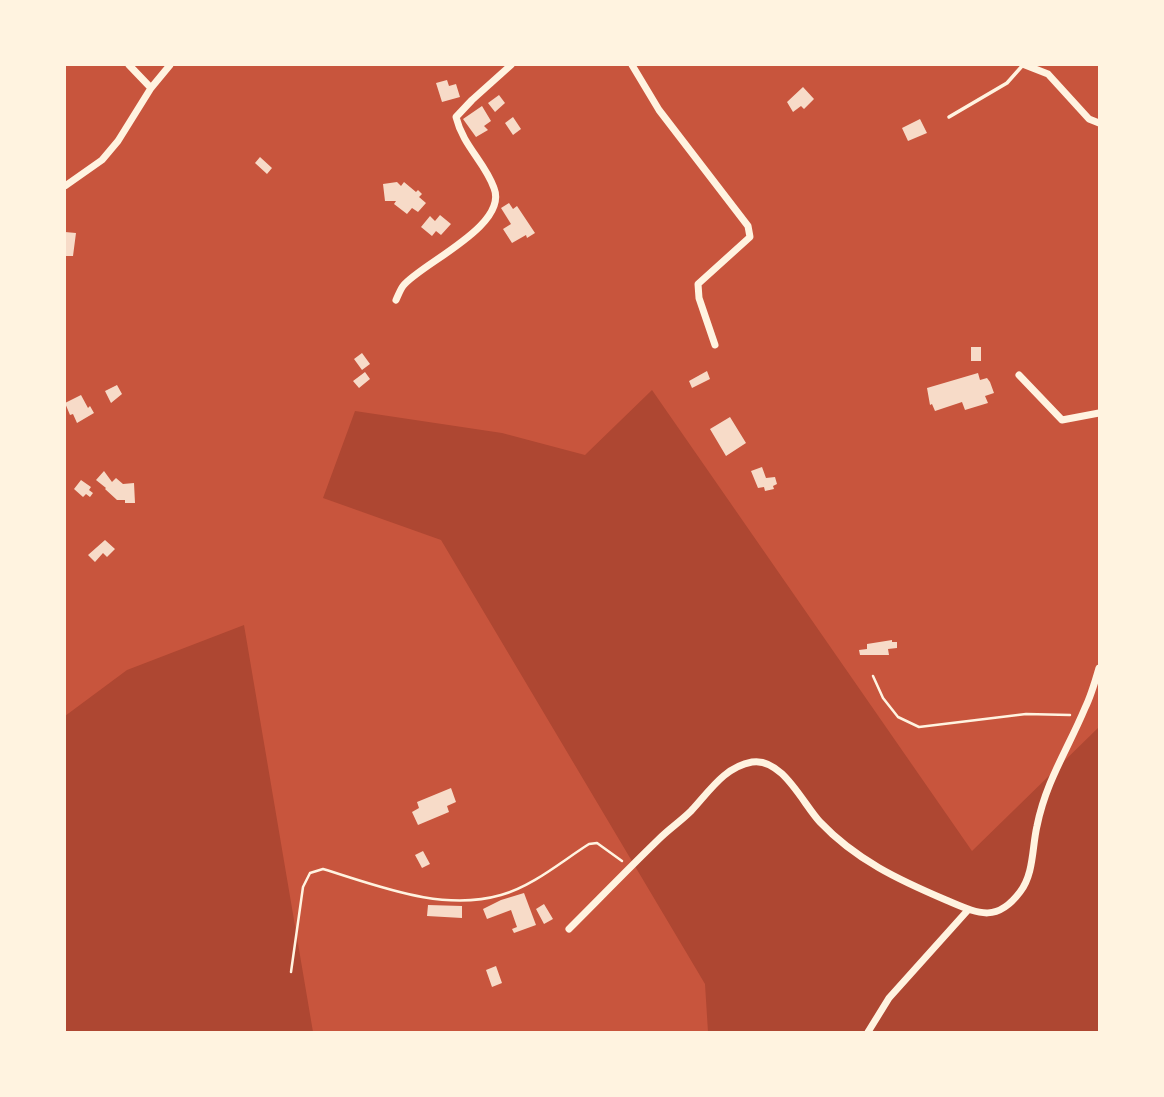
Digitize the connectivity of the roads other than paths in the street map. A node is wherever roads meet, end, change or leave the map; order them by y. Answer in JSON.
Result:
{"nodes":[{"id":1,"x":129,"y":65,"type":"edge"},
{"id":2,"x":170,"y":65,"type":"edge"},
{"id":3,"x":511,"y":65,"type":"edge"},
{"id":4,"x":632,"y":65,"type":"edge"},
{"id":5,"x":1024,"y":65,"type":"edge"},
{"id":6,"x":151,"y":88,"type":"junction"},
{"id":7,"x":949,"y":117,"type":"dead end"},
{"id":8,"x":1099,"y":123,"type":"edge"},
{"id":9,"x":65,"y":186,"type":"edge"},
{"id":10,"x":396,"y":300,"type":"dead end"},
{"id":11,"x":715,"y":345,"type":"dead end"},
{"id":12,"x":1018,"y":375,"type":"dead end"},
{"id":13,"x":1099,"y":413,"type":"edge"},
{"id":14,"x":1099,"y":668,"type":"edge"},
{"id":15,"x":968,"y":910,"type":"junction"},
{"id":16,"x":569,"y":929,"type":"dead end"},
{"id":17,"x":868,"y":1032,"type":"edge"}],
"edges":[{"from":1,"to":6,"type":"street"},
{"from":2,"to":6,"type":"street"},
{"from":3,"to":10,"type":"street"},
{"from":4,"to":11,"type":"street"},
{"from":5,"to":7,"type":"lane"},
{"from":5,"to":8,"type":"street"},
{"from":6,"to":9,"type":"street"},
{"from":12,"to":13,"type":"street"},
{"from":14,"to":15,"type":"street"},
{"from":15,"to":16,"type":"street"},
{"from":15,"to":17,"type":"street"}]}
